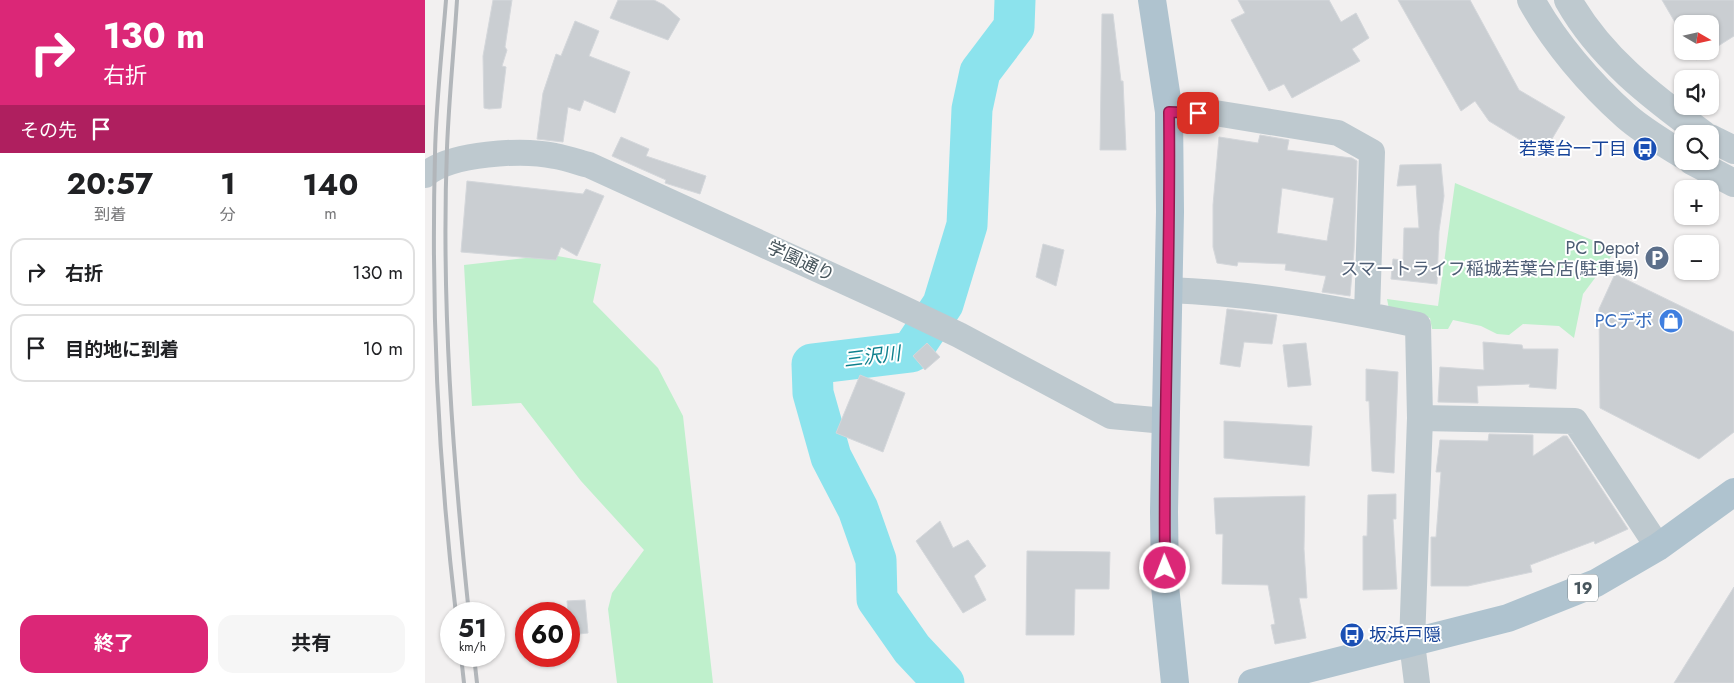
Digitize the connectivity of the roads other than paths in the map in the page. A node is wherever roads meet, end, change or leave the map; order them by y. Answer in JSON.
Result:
{"nodes":[{"id":1,"x":1152,"y":0,"type":"edge"},
{"id":2,"x":1531,"y":0,"type":"edge"},
{"id":3,"x":1568,"y":0,"type":"edge"},
{"id":4,"x":1169,"y":112,"type":"junction"},
{"id":5,"x":1691,"y":125,"type":"edge"},
{"id":6,"x":1719,"y":142,"type":"edge"},
{"id":7,"x":1674,"y":149,"type":"edge"},
{"id":8,"x":1734,"y":150,"type":"edge"},
{"id":9,"x":1709,"y":170,"type":"edge"},
{"id":10,"x":425,"y":175,"type":"edge"},
{"id":11,"x":1734,"y":183,"type":"edge"},
{"id":12,"x":1168,"y":290,"type":"junction"},
{"id":13,"x":1367,"y":314,"type":"junction"},
{"id":14,"x":1420,"y":418,"type":"junction"},
{"id":15,"x":1165,"y":421,"type":"junction"},
{"id":16,"x":1734,"y":492,"type":"edge"},
{"id":17,"x":1658,"y":546,"type":"junction"},
{"id":18,"x":1412,"y":643,"type":"junction"},
{"id":19,"x":1175,"y":683,"type":"edge"},
{"id":20,"x":1252,"y":683,"type":"edge"},
{"id":21,"x":1417,"y":683,"type":"edge"}],
"edges":[{"from":1,"to":4,"type":"main road"},
{"from":2,"to":7,"type":"street"},
{"from":3,"to":5,"type":"street"},
{"from":4,"to":12,"type":"main road"},
{"from":4,"to":13,"type":"street"},
{"from":6,"to":8,"type":"street"},
{"from":9,"to":11,"type":"street"},
{"from":10,"to":15,"type":"street","name":"学園通り"},
{"from":12,"to":13,"type":"street"},
{"from":12,"to":15,"type":"main road"},
{"from":13,"to":14,"type":"street"},
{"from":14,"to":17,"type":"street"},
{"from":14,"to":18,"type":"street"},
{"from":15,"to":19,"type":"main road"},
{"from":16,"to":17,"type":"main road","number":"19"},
{"from":17,"to":18,"type":"main road","number":"19"},
{"from":18,"to":20,"type":"main road","number":"19"},
{"from":18,"to":21,"type":"street"}]}
